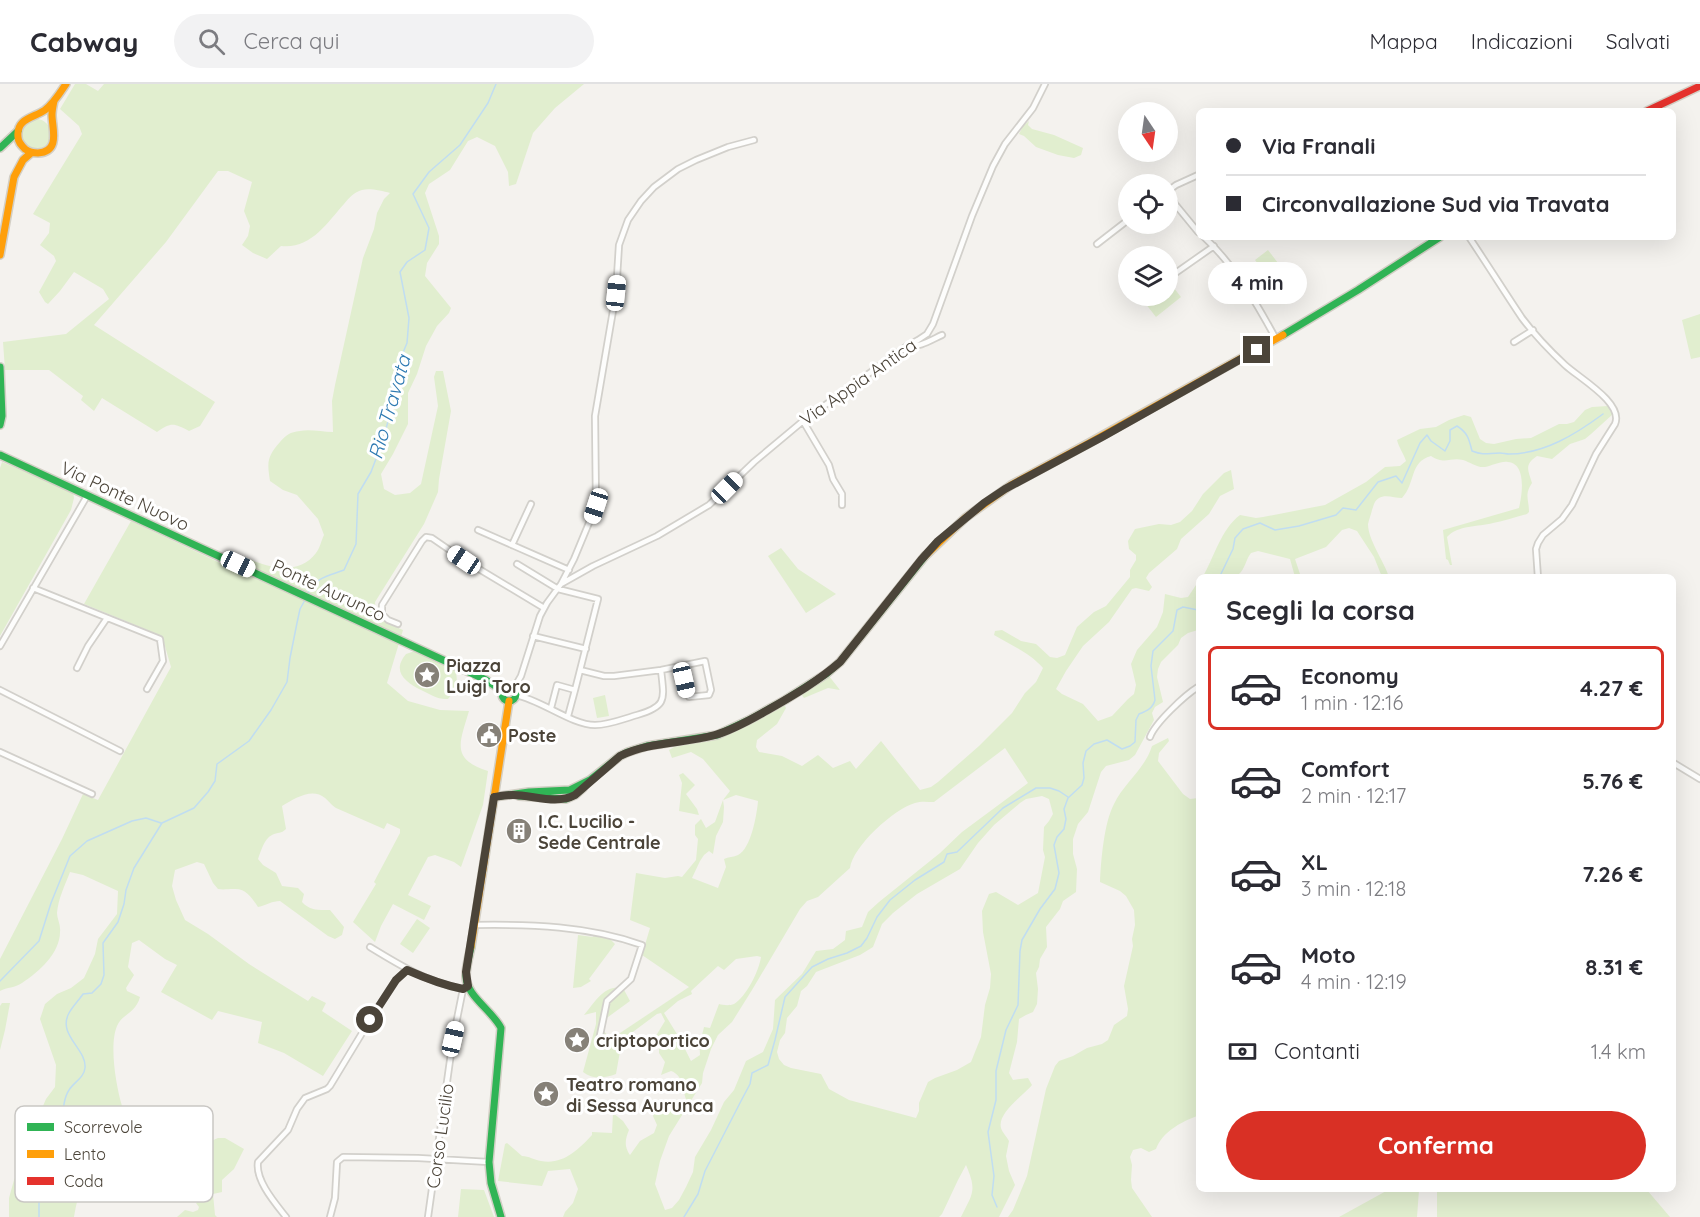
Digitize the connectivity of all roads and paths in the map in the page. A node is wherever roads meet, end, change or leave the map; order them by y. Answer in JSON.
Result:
{"nodes":[{"id":1,"x":66,"y":84,"type":"edge"},
{"id":2,"x":1045,"y":84,"type":"edge"},
{"id":3,"x":1700,"y":86,"type":"edge"},
{"id":4,"x":54,"y":101,"type":"junction"},
{"id":5,"x":1653,"y":108,"type":"edge"},
{"id":6,"x":34,"y":116,"type":"junction"},
{"id":7,"x":53,"y":126,"type":"junction"},
{"id":8,"x":18,"y":131,"type":"junction"},
{"id":9,"x":754,"y":140,"type":"dead end"},
{"id":10,"x":2,"y":146,"type":"edge"},
{"id":11,"x":22,"y":147,"type":"junction"},
{"id":12,"x":31,"y":153,"type":"junction"},
{"id":13,"x":19,"y":167,"type":"junction"},
{"id":14,"x":1196,"y":176,"type":"edge"},
{"id":15,"x":1178,"y":184,"type":"edge"},
{"id":16,"x":1178,"y":208,"type":"edge"},
{"id":17,"x":1118,"y":228,"type":"edge"},
{"id":18,"x":1196,"y":230,"type":"edge"},
{"id":19,"x":1207,"y":240,"type":"edge"},
{"id":20,"x":1435,"y":240,"type":"edge"},
{"id":21,"x":1471,"y":240,"type":"edge"},
{"id":22,"x":1097,"y":244,"type":"dead end"},
{"id":23,"x":1214,"y":246,"type":"junction"},
{"id":24,"x":0,"y":255,"type":"edge"},
{"id":25,"x":1178,"y":271,"type":"edge"},
{"id":26,"x":1533,"y":330,"type":"junction"},
{"id":27,"x":942,"y":335,"type":"dead end"},
{"id":28,"x":1276,"y":339,"type":"junction"},
{"id":29,"x":1514,"y":342,"type":"dead end"},
{"id":30,"x":907,"y":346,"type":"junction"},
{"id":31,"x":0,"y":367,"type":"edge"},
{"id":32,"x":803,"y":421,"type":"junction"},
{"id":33,"x":0,"y":425,"type":"edge"},
{"id":34,"x":0,"y":456,"type":"edge"},
{"id":35,"x":87,"y":496,"type":"junction"},
{"id":36,"x":531,"y":504,"type":"dead end"},
{"id":37,"x":842,"y":505,"type":"dead end"},
{"id":38,"x":478,"y":530,"type":"dead end"},
{"id":39,"x":512,"y":545,"type":"junction"},
{"id":40,"x":238,"y":564,"type":"joint"},
{"id":41,"x":517,"y":564,"type":"dead end"},
{"id":42,"x":569,"y":570,"type":"junction"},
{"id":43,"x":1538,"y":574,"type":"edge"},
{"id":44,"x":559,"y":587,"type":"junction"},
{"id":45,"x":33,"y":588,"type":"junction"},
{"id":46,"x":544,"y":608,"type":"junction"},
{"id":47,"x":107,"y":618,"type":"junction"},
{"id":48,"x":398,"y":624,"type":"dead end"},
{"id":49,"x":533,"y":636,"type":"junction"},
{"id":50,"x":0,"y":646,"type":"edge"},
{"id":51,"x":586,"y":649,"type":"junction"},
{"id":52,"x":681,"y":666,"type":"junction"},
{"id":53,"x":77,"y":668,"type":"dead end"},
{"id":54,"x":580,"y":670,"type":"junction"},
{"id":55,"x":661,"y":670,"type":"junction"},
{"id":56,"x":1196,"y":688,"type":"edge"},
{"id":57,"x":147,"y":689,"type":"dead end"},
{"id":58,"x":0,"y":690,"type":"edge"},
{"id":59,"x":575,"y":690,"type":"junction"},
{"id":60,"x":503,"y":691,"type":"junction"},
{"id":61,"x":515,"y":692,"type":"junction"},
{"id":62,"x":509,"y":701,"type":"junction"},
{"id":63,"x":550,"y":708,"type":"junction"},
{"id":64,"x":568,"y":716,"type":"junction"},
{"id":65,"x":1150,"y":738,"type":"dead end"},
{"id":66,"x":0,"y":752,"type":"edge"},
{"id":67,"x":120,"y":752,"type":"dead end"},
{"id":68,"x":1676,"y":764,"type":"edge"},
{"id":69,"x":1700,"y":779,"type":"edge"},
{"id":70,"x":92,"y":794,"type":"dead end"},
{"id":71,"x":494,"y":797,"type":"junction"},
{"id":72,"x":474,"y":925,"type":"junction"},
{"id":73,"x":370,"y":947,"type":"dead end"},
{"id":74,"x":407,"y":970,"type":"junction"},
{"id":75,"x":466,"y":986,"type":"junction"},
{"id":76,"x":599,"y":1040,"type":"dead end"},
{"id":77,"x":437,"y":1159,"type":"junction"},
{"id":78,"x":489,"y":1162,"type":"junction"},
{"id":79,"x":286,"y":1217,"type":"edge"},
{"id":80,"x":330,"y":1217,"type":"edge"},
{"id":81,"x":428,"y":1217,"type":"edge"},
{"id":82,"x":501,"y":1217,"type":"edge"}],
"edges":[{"from":1,"to":4,"type":"street"},
{"from":2,"to":30,"type":"street","name":"Via Appia Antica"},
{"from":3,"to":5,"type":"street"},
{"from":4,"to":6,"type":"street"},
{"from":4,"to":7,"type":"street"},
{"from":6,"to":7,"type":"street"},
{"from":6,"to":8,"type":"street"},
{"from":7,"to":12,"type":"street"},
{"from":8,"to":10,"type":"street"},
{"from":8,"to":11,"type":"street"},
{"from":9,"to":42,"type":"street"},
{"from":10,"to":11,"type":"street"},
{"from":11,"to":12,"type":"street"},
{"from":11,"to":13,"type":"street"},
{"from":12,"to":13,"type":"street"},
{"from":13,"to":24,"type":"street"},
{"from":14,"to":15,"type":"street"},
{"from":16,"to":18,"type":"street"},
{"from":17,"to":22,"type":"street"},
{"from":19,"to":23,"type":"street"},
{"from":20,"to":28,"type":"street"},
{"from":21,"to":26,"type":"street"},
{"from":23,"to":25,"type":"street"},
{"from":23,"to":28,"type":"street"},
{"from":26,"to":29,"type":"street"},
{"from":26,"to":43,"type":"street"},
{"from":27,"to":30,"type":"street"},
{"from":28,"to":71,"type":"street"},
{"from":30,"to":32,"type":"street","name":"Via Appia Antica"},
{"from":31,"to":33,"type":"street"},
{"from":32,"to":37,"type":"street"},
{"from":32,"to":44,"type":"street","name":"Via Appia Antica"},
{"from":34,"to":35,"type":"street","name":"Via Ponte Nuovo"},
{"from":35,"to":40,"type":"street","name":"Via Ponte Nuovo"},
{"from":35,"to":45,"type":"street"},
{"from":36,"to":39,"type":"street"},
{"from":38,"to":39,"type":"street"},
{"from":39,"to":42,"type":"street"},
{"from":40,"to":60,"type":"street","name":"Ponte Aurunco"},
{"from":41,"to":44,"type":"street"},
{"from":42,"to":44,"type":"street"},
{"from":44,"to":46,"type":"street","name":"Via Appia Antica"},
{"from":44,"to":51,"type":"street"},
{"from":45,"to":47,"type":"street"},
{"from":45,"to":50,"type":"street"},
{"from":46,"to":48,"type":"street"},
{"from":46,"to":49,"type":"street","name":"Via Appia Antica"},
{"from":47,"to":53,"type":"street"},
{"from":47,"to":57,"type":"street"},
{"from":49,"to":51,"type":"street"},
{"from":49,"to":61,"type":"street","name":"Via Appia Antica"},
{"from":51,"to":54,"type":"street"},
{"from":52,"to":52,"type":"street"},
{"from":52,"to":55,"type":"street"},
{"from":54,"to":55,"type":"street"},
{"from":54,"to":59,"type":"street"},
{"from":55,"to":64,"type":"street"},
{"from":56,"to":65,"type":"street"},
{"from":58,"to":67,"type":"street"},
{"from":59,"to":63,"type":"street"},
{"from":59,"to":64,"type":"street"},
{"from":60,"to":61,"type":"street"},
{"from":60,"to":62,"type":"street"},
{"from":61,"to":62,"type":"street"},
{"from":61,"to":63,"type":"street"},
{"from":62,"to":71,"type":"street"},
{"from":63,"to":64,"type":"street"},
{"from":66,"to":70,"type":"street"},
{"from":68,"to":69,"type":"street"},
{"from":71,"to":72,"type":"street"},
{"from":72,"to":75,"type":"street"},
{"from":72,"to":76,"type":"street"},
{"from":73,"to":74,"type":"street"},
{"from":74,"to":75,"type":"street"},
{"from":74,"to":79,"type":"street"},
{"from":75,"to":77,"type":"street","name":"Corso Lucilio"},
{"from":75,"to":78,"type":"street"},
{"from":77,"to":78,"type":"street"},
{"from":77,"to":80,"type":"street"},
{"from":77,"to":81,"type":"street","name":"Corso Lucilio"},
{"from":78,"to":82,"type":"street"}]}
